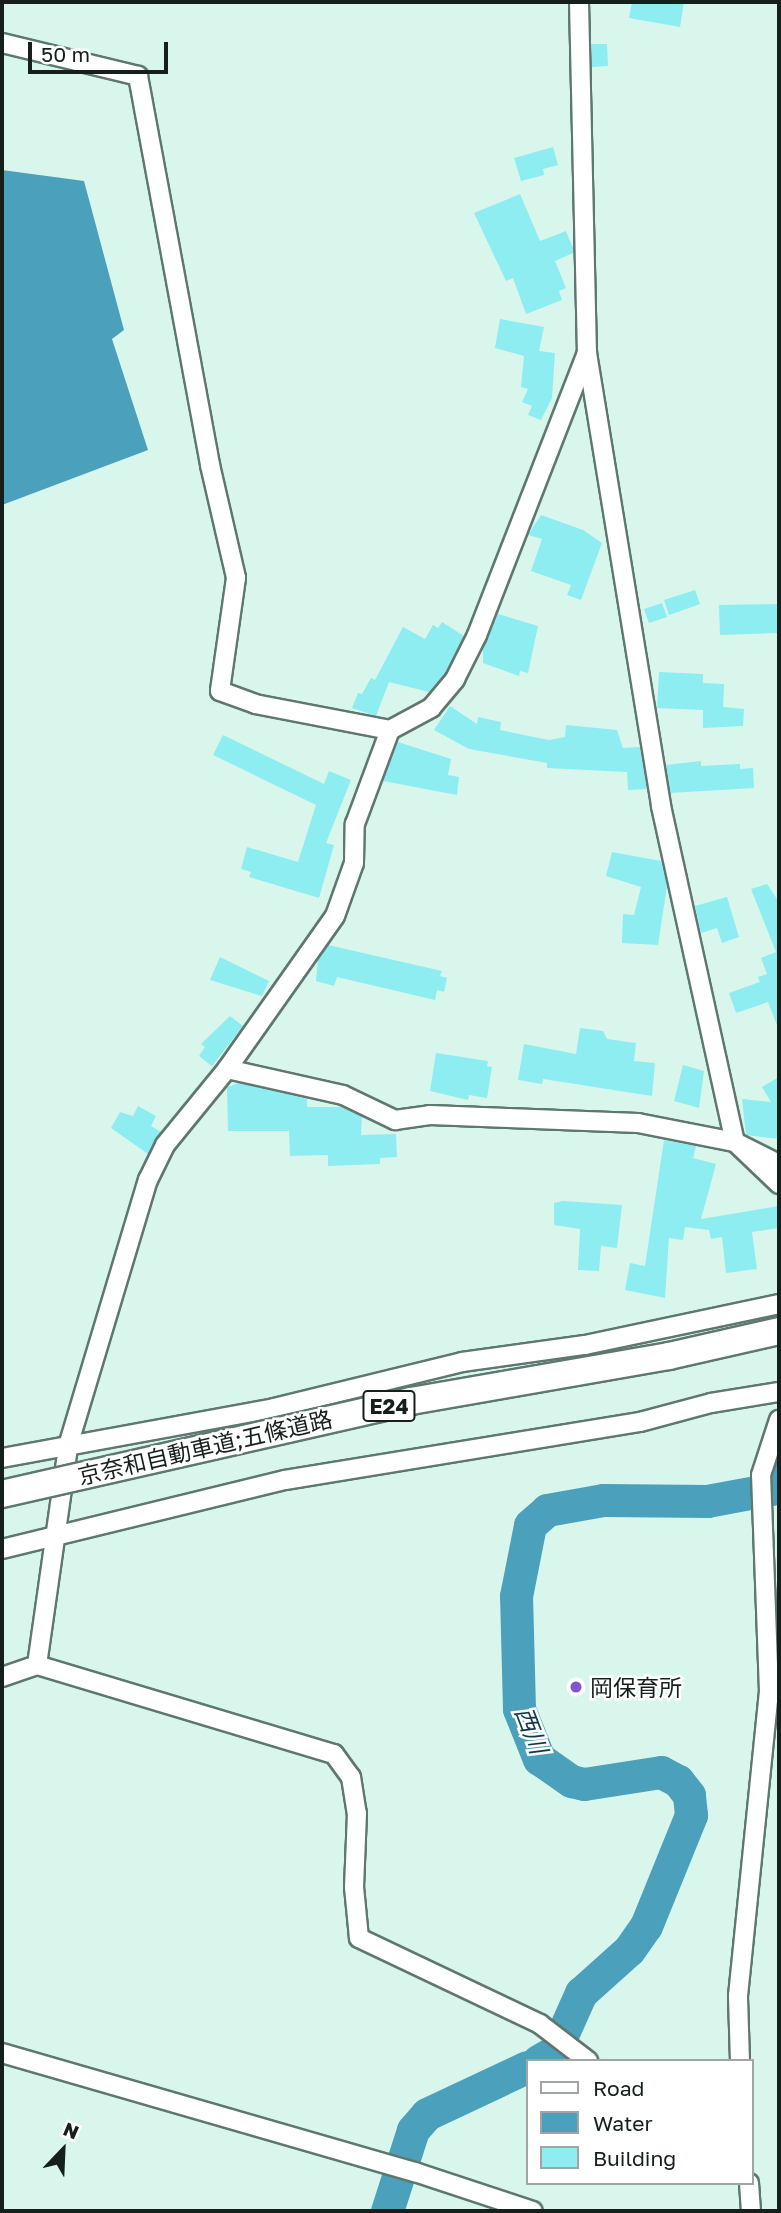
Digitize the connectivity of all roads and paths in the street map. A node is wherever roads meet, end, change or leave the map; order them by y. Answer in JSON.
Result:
{"nodes":[{"id":1,"x":579,"y":2,"type":"edge"},
{"id":2,"x":2,"y":43,"type":"edge"},
{"id":3,"x":587,"y":353,"type":"junction"},
{"id":4,"x":390,"y":730,"type":"junction"},
{"id":5,"x":227,"y":1069,"type":"junction"},
{"id":6,"x":735,"y":1142,"type":"junction"},
{"id":7,"x":779,"y":1164,"type":"edge"},
{"id":8,"x":779,"y":1184,"type":"edge"},
{"id":9,"x":779,"y":1304,"type":"edge"},
{"id":10,"x":779,"y":1331,"type":"edge"},
{"id":11,"x":779,"y":1392,"type":"edge"},
{"id":12,"x":779,"y":1420,"type":"edge"},
{"id":13,"x":68,"y":1446,"type":"junction"},
{"id":14,"x":2,"y":1458,"type":"edge"},
{"id":15,"x":2,"y":1494,"type":"edge"},
{"id":16,"x":52,"y":1535,"type":"junction"},
{"id":17,"x":2,"y":1549,"type":"edge"},
{"id":18,"x":37,"y":1665,"type":"junction"},
{"id":19,"x":2,"y":1677,"type":"edge"},
{"id":20,"x":2,"y":2053,"type":"edge"},
{"id":21,"x":585,"y":2059,"type":"edge"},
{"id":22,"x":740,"y":2059,"type":"edge"},
{"id":23,"x":749,"y":2185,"type":"edge"},
{"id":24,"x":533,"y":2211,"type":"edge"},
{"id":25,"x":751,"y":2211,"type":"edge"}],
"edges":[{"from":1,"to":3,"type":"street"},
{"from":2,"to":4,"type":"street"},
{"from":3,"to":4,"type":"street"},
{"from":3,"to":6,"type":"street"},
{"from":4,"to":5,"type":"street"},
{"from":5,"to":6,"type":"street"},
{"from":5,"to":13,"type":"street"},
{"from":6,"to":7,"type":"street"},
{"from":6,"to":8,"type":"street"},
{"from":9,"to":13,"type":"street"},
{"from":10,"to":15,"type":"highway","name":"京奈和自動車道;五條道路","number":"E24","bridge":true},
{"from":11,"to":16,"type":"street"},
{"from":12,"to":22,"type":"street"},
{"from":13,"to":14,"type":"street"},
{"from":13,"to":16,"type":"street"},
{"from":16,"to":17,"type":"street"},
{"from":16,"to":18,"type":"street"},
{"from":18,"to":19,"type":"street"},
{"from":18,"to":21,"type":"street"},
{"from":20,"to":24,"type":"street"},
{"from":23,"to":25,"type":"street"}]}
